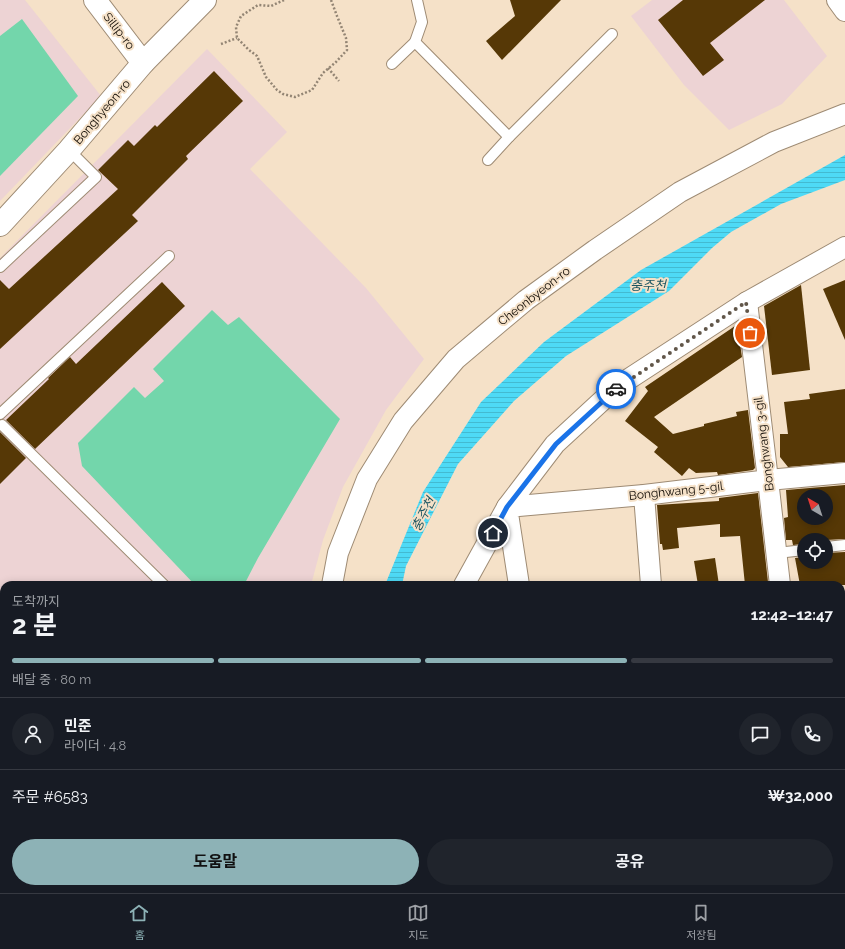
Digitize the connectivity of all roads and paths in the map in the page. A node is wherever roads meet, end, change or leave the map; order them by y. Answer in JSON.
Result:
{"nodes":[{"id":1,"x":206,"y":0,"type":"edge"},
{"id":2,"x":284,"y":0,"type":"edge"},
{"id":3,"x":331,"y":0,"type":"edge"},
{"id":4,"x":417,"y":0,"type":"edge"},
{"id":5,"x":837,"y":0,"type":"edge"},
{"id":6,"x":101,"y":3,"type":"edge"},
{"id":7,"x":845,"y":11,"type":"edge"},
{"id":8,"x":612,"y":34,"type":"dead end"},
{"id":9,"x":238,"y":38,"type":"junction"},
{"id":10,"x":415,"y":42,"type":"junction"},
{"id":11,"x":221,"y":44,"type":"dead end"},
{"id":12,"x":143,"y":62,"type":"junction"},
{"id":13,"x":392,"y":64,"type":"dead end"},
{"id":14,"x":328,"y":68,"type":"junction"},
{"id":15,"x":339,"y":81,"type":"dead end"},
{"id":16,"x":845,"y":114,"type":"edge"},
{"id":17,"x":509,"y":137,"type":"junction"},
{"id":18,"x":69,"y":150,"type":"junction"},
{"id":19,"x":488,"y":160,"type":"dead end"},
{"id":20,"x":0,"y":225,"type":"edge"},
{"id":21,"x":845,"y":247,"type":"edge"},
{"id":22,"x":169,"y":256,"type":"dead end"},
{"id":23,"x":0,"y":267,"type":"edge"},
{"id":24,"x":746,"y":302,"type":"junction"},
{"id":25,"x":0,"y":413,"type":"edge"},
{"id":26,"x":1,"y":426,"type":"edge"},
{"id":27,"x":845,"y":473,"type":"edge"},
{"id":28,"x":768,"y":480,"type":"junction"},
{"id":29,"x":644,"y":494,"type":"junction"},
{"id":30,"x":507,"y":507,"type":"junction"},
{"id":31,"x":845,"y":545,"type":"edge"},
{"id":32,"x":833,"y":547,"type":"edge"},
{"id":33,"x":797,"y":551,"type":"edge"},
{"id":34,"x":777,"y":553,"type":"junction"},
{"id":35,"x":160,"y":581,"type":"edge"},
{"id":36,"x":333,"y":581,"type":"edge"},
{"id":37,"x":466,"y":581,"type":"edge"},
{"id":38,"x":518,"y":581,"type":"edge"},
{"id":39,"x":651,"y":581,"type":"edge"},
{"id":40,"x":780,"y":581,"type":"edge"}],
"edges":[{"from":1,"to":12,"type":"street","name":"Bonghyeon-ro"},
{"from":2,"to":9,"type":"path"},
{"from":3,"to":14,"type":"path"},
{"from":4,"to":10,"type":"lane"},
{"from":5,"to":7,"type":"street"},
{"from":6,"to":12,"type":"street","name":"Sillip-ro"},
{"from":8,"to":17,"type":"lane"},
{"from":9,"to":11,"type":"path"},
{"from":9,"to":14,"type":"path"},
{"from":10,"to":13,"type":"lane"},
{"from":10,"to":17,"type":"lane"},
{"from":12,"to":18,"type":"street","name":"Bonghyeon-ro"},
{"from":14,"to":15,"type":"path"},
{"from":16,"to":36,"type":"street","name":"Cheonbyeon-ro"},
{"from":17,"to":19,"type":"lane"},
{"from":18,"to":20,"type":"street","name":"Bonghyeon-ro"},
{"from":18,"to":23,"type":"lane"},
{"from":21,"to":24,"type":"street"},
{"from":22,"to":25,"type":"lane"},
{"from":24,"to":28,"type":"street","name":"Bonghwang 3-gil"},
{"from":24,"to":30,"type":"street"},
{"from":25,"to":26,"type":"lane"},
{"from":26,"to":35,"type":"lane"},
{"from":27,"to":28,"type":"street","name":"Bonghwang 5-gil"},
{"from":28,"to":29,"type":"street","name":"Bonghwang 5-gil"},
{"from":28,"to":34,"type":"street","name":"Bonghwang 3-gil"},
{"from":29,"to":30,"type":"street","name":"Bonghwang 5-gil"},
{"from":29,"to":39,"type":"street"},
{"from":30,"to":37,"type":"street"},
{"from":30,"to":38,"type":"street"},
{"from":31,"to":32,"type":"lane"},
{"from":33,"to":34,"type":"lane"},
{"from":34,"to":40,"type":"street","name":"Bonghwang 3-gil"}]}
